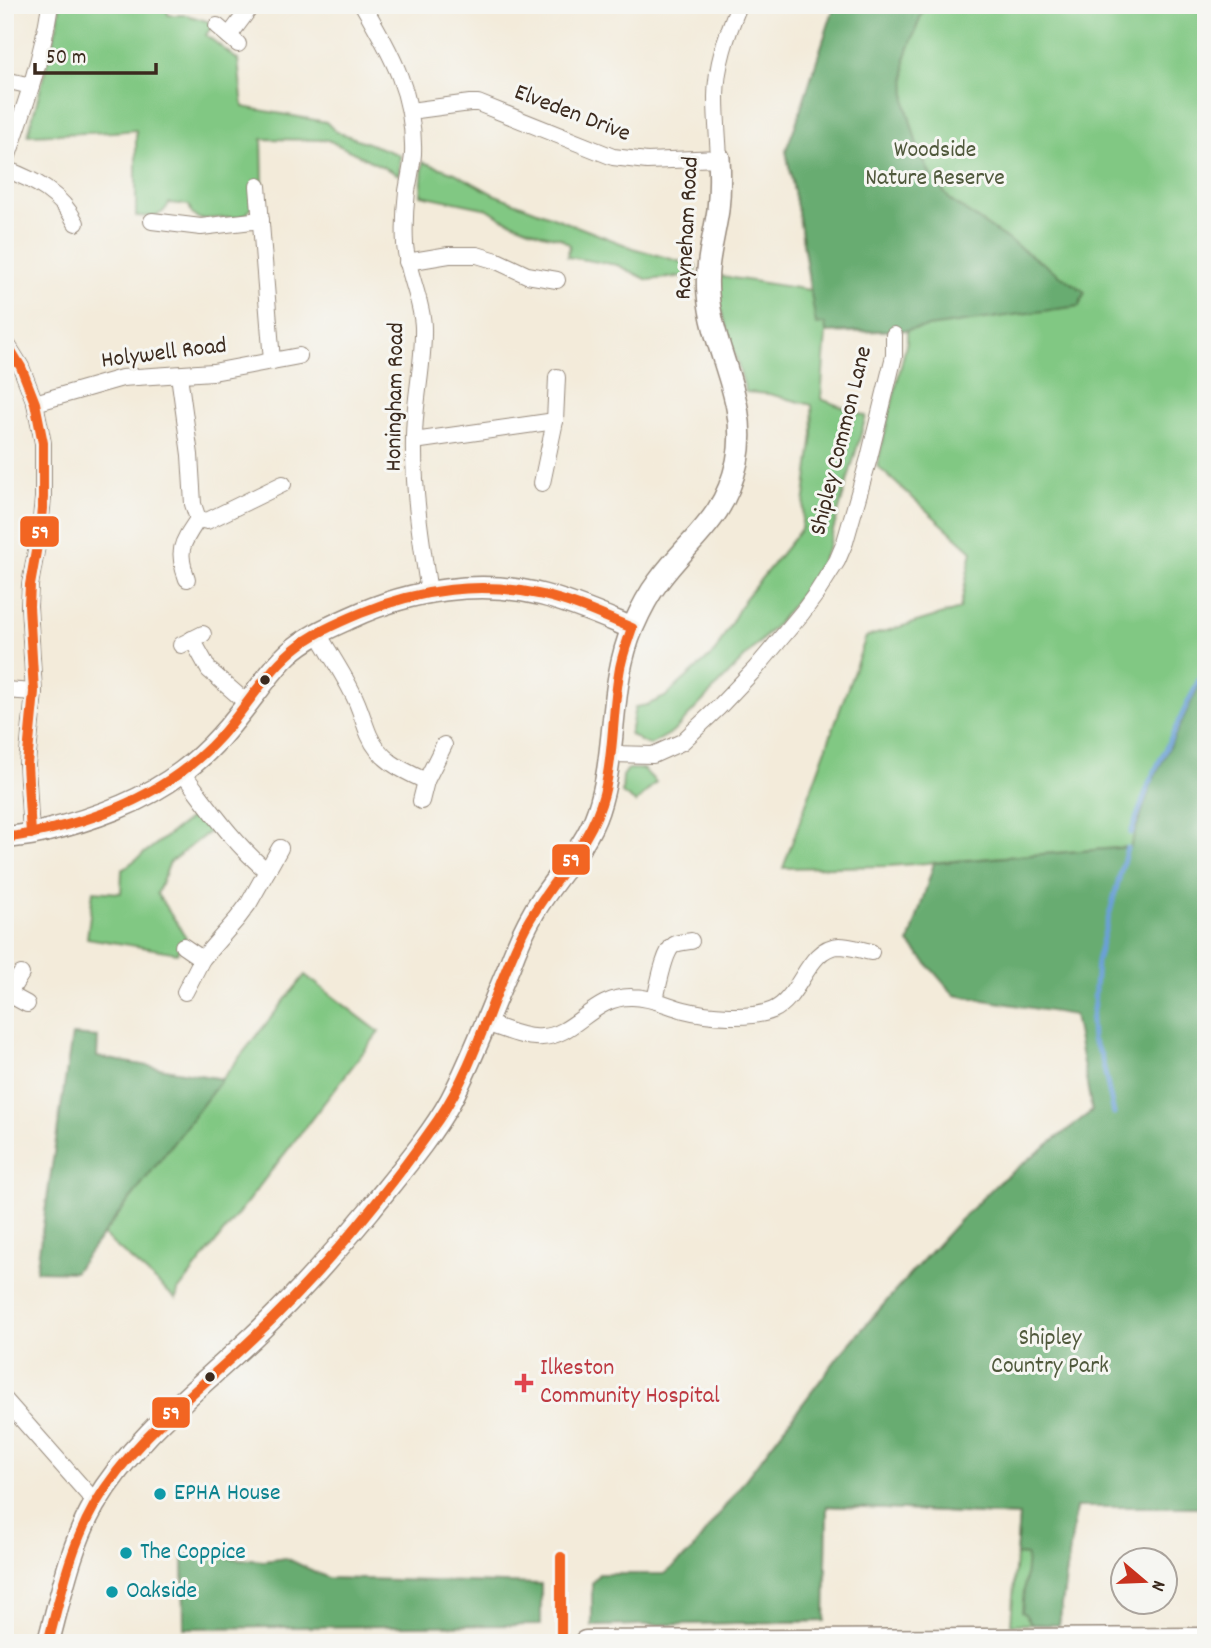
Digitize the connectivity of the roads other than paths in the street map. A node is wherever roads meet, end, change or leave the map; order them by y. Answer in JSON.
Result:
{"nodes":[{"id":1,"x":50,"y":5,"type":"edge"},
{"id":2,"x":252,"y":5,"type":"edge"},
{"id":3,"x":363,"y":5,"type":"edge"},
{"id":4,"x":739,"y":5,"type":"edge"},
{"id":5,"x":228,"y":35,"type":"dead end"},
{"id":6,"x":5,"y":80,"type":"edge"},
{"id":7,"x":31,"y":86,"type":"junction"},
{"id":8,"x":410,"y":111,"type":"junction"},
{"id":9,"x":719,"y":158,"type":"junction"},
{"id":10,"x":5,"y":166,"type":"edge"},
{"id":11,"x":258,"y":186,"type":"dead end"},
{"id":12,"x":180,"y":209,"type":"dead end"},
{"id":13,"x":261,"y":220,"type":"junction"},
{"id":14,"x":152,"y":221,"type":"dead end"},
{"id":15,"x":76,"y":223,"type":"dead end"},
{"id":16,"x":176,"y":225,"type":"junction"},
{"id":17,"x":407,"y":262,"type":"junction"},
{"id":18,"x":557,"y":281,"type":"dead end"},
{"id":19,"x":894,"y":335,"type":"dead end"},
{"id":20,"x":5,"y":341,"type":"edge"},
{"id":21,"x":299,"y":356,"type":"dead end"},
{"id":22,"x":272,"y":361,"type":"junction"},
{"id":23,"x":179,"y":375,"type":"junction"},
{"id":24,"x":557,"y":377,"type":"dead end"},
{"id":25,"x":36,"y":403,"type":"junction"},
{"id":26,"x":555,"y":421,"type":"junction"},
{"id":27,"x":414,"y":441,"type":"junction"},
{"id":28,"x":542,"y":483,"type":"dead end"},
{"id":29,"x":283,"y":484,"type":"dead end"},
{"id":30,"x":198,"y":519,"type":"junction"},
{"id":31,"x":187,"y":579,"type":"dead end"},
{"id":32,"x":429,"y":592,"type":"junction"},
{"id":33,"x":632,"y":628,"type":"junction"},
{"id":34,"x":318,"y":633,"type":"junction"},
{"id":35,"x":192,"y":639,"type":"dead end"},
{"id":36,"x":5,"y":690,"type":"edge"},
{"id":37,"x":34,"y":692,"type":"junction"},
{"id":38,"x":248,"y":704,"type":"junction"},
{"id":39,"x":444,"y":745,"type":"dead end"},
{"id":40,"x":611,"y":754,"type":"junction"},
{"id":41,"x":182,"y":772,"type":"junction"},
{"id":42,"x":426,"y":781,"type":"junction"},
{"id":43,"x":421,"y":801,"type":"dead end"},
{"id":44,"x":32,"y":834,"type":"junction"},
{"id":45,"x":5,"y":838,"type":"edge"},
{"id":46,"x":280,"y":848,"type":"dead end"},
{"id":47,"x":267,"y":871,"type":"junction"},
{"id":48,"x":691,"y":941,"type":"dead end"},
{"id":49,"x":183,"y":946,"type":"dead end"},
{"id":50,"x":871,"y":952,"type":"dead end"},
{"id":51,"x":202,"y":959,"type":"junction"},
{"id":52,"x":21,"y":974,"type":"dead end"},
{"id":53,"x":185,"y":992,"type":"dead end"},
{"id":54,"x":7,"y":993,"type":"edge"},
{"id":55,"x":655,"y":1000,"type":"junction"},
{"id":56,"x":27,"y":1004,"type":"dead end"},
{"id":57,"x":485,"y":1023,"type":"junction"},
{"id":58,"x":5,"y":1400,"type":"edge"},
{"id":59,"x":96,"y":1503,"type":"junction"},
{"id":60,"x":1206,"y":1640,"type":"edge"},
{"id":61,"x":1001,"y":1642,"type":"edge"},
{"id":62,"x":48,"y":1643,"type":"edge"},
{"id":63,"x":586,"y":1643,"type":"edge"}],
"edges":[{"from":1,"to":7,"type":"street"},
{"from":2,"to":5,"type":"street"},
{"from":3,"to":8,"type":"street","name":"Honingham Road"},
{"from":4,"to":9,"type":"street","name":"Rayneham Road"},
{"from":6,"to":7,"type":"street"},
{"from":7,"to":10,"type":"street"},
{"from":8,"to":9,"type":"street","name":"Elveden Drive"},
{"from":8,"to":17,"type":"street","name":"Honingham Road"},
{"from":9,"to":33,"type":"street","name":"Rayneham Road"},
{"from":10,"to":15,"type":"street"},
{"from":11,"to":13,"type":"street"},
{"from":12,"to":16,"type":"street"},
{"from":13,"to":16,"type":"street"},
{"from":13,"to":22,"type":"street"},
{"from":14,"to":16,"type":"street"},
{"from":17,"to":18,"type":"street"},
{"from":17,"to":27,"type":"street","name":"Honingham Road"},
{"from":19,"to":40,"type":"street","name":"Shipley Common Lane"},
{"from":20,"to":25,"type":"street"},
{"from":21,"to":22,"type":"street","name":"Holywell Road"},
{"from":22,"to":23,"type":"street","name":"Holywell Road"},
{"from":23,"to":25,"type":"street","name":"Holywell Road"},
{"from":23,"to":30,"type":"street"},
{"from":24,"to":26,"type":"street"},
{"from":25,"to":37,"type":"street"},
{"from":26,"to":27,"type":"street"},
{"from":26,"to":28,"type":"street"},
{"from":27,"to":32,"type":"street","name":"Honingham Road"},
{"from":29,"to":30,"type":"street"},
{"from":30,"to":31,"type":"street"},
{"from":32,"to":33,"type":"street"},
{"from":32,"to":34,"type":"street"},
{"from":33,"to":40,"type":"street","name":"Rayneham Road"},
{"from":34,"to":38,"type":"street"},
{"from":34,"to":42,"type":"street"},
{"from":35,"to":38,"type":"street"},
{"from":36,"to":37,"type":"street"},
{"from":37,"to":44,"type":"street"},
{"from":38,"to":41,"type":"street"},
{"from":39,"to":42,"type":"street"},
{"from":40,"to":57,"type":"street"},
{"from":41,"to":44,"type":"street"},
{"from":41,"to":47,"type":"street"},
{"from":42,"to":43,"type":"street"},
{"from":44,"to":45,"type":"street"},
{"from":46,"to":47,"type":"street"},
{"from":47,"to":51,"type":"street"},
{"from":48,"to":55,"type":"street"},
{"from":49,"to":51,"type":"street"},
{"from":50,"to":55,"type":"street"},
{"from":51,"to":53,"type":"street"},
{"from":52,"to":54,"type":"street"},
{"from":54,"to":56,"type":"street"},
{"from":55,"to":57,"type":"street"},
{"from":57,"to":59,"type":"street"},
{"from":58,"to":59,"type":"street"},
{"from":59,"to":62,"type":"street"},
{"from":60,"to":61,"type":"main road"},
{"from":61,"to":63,"type":"main road"}]}
